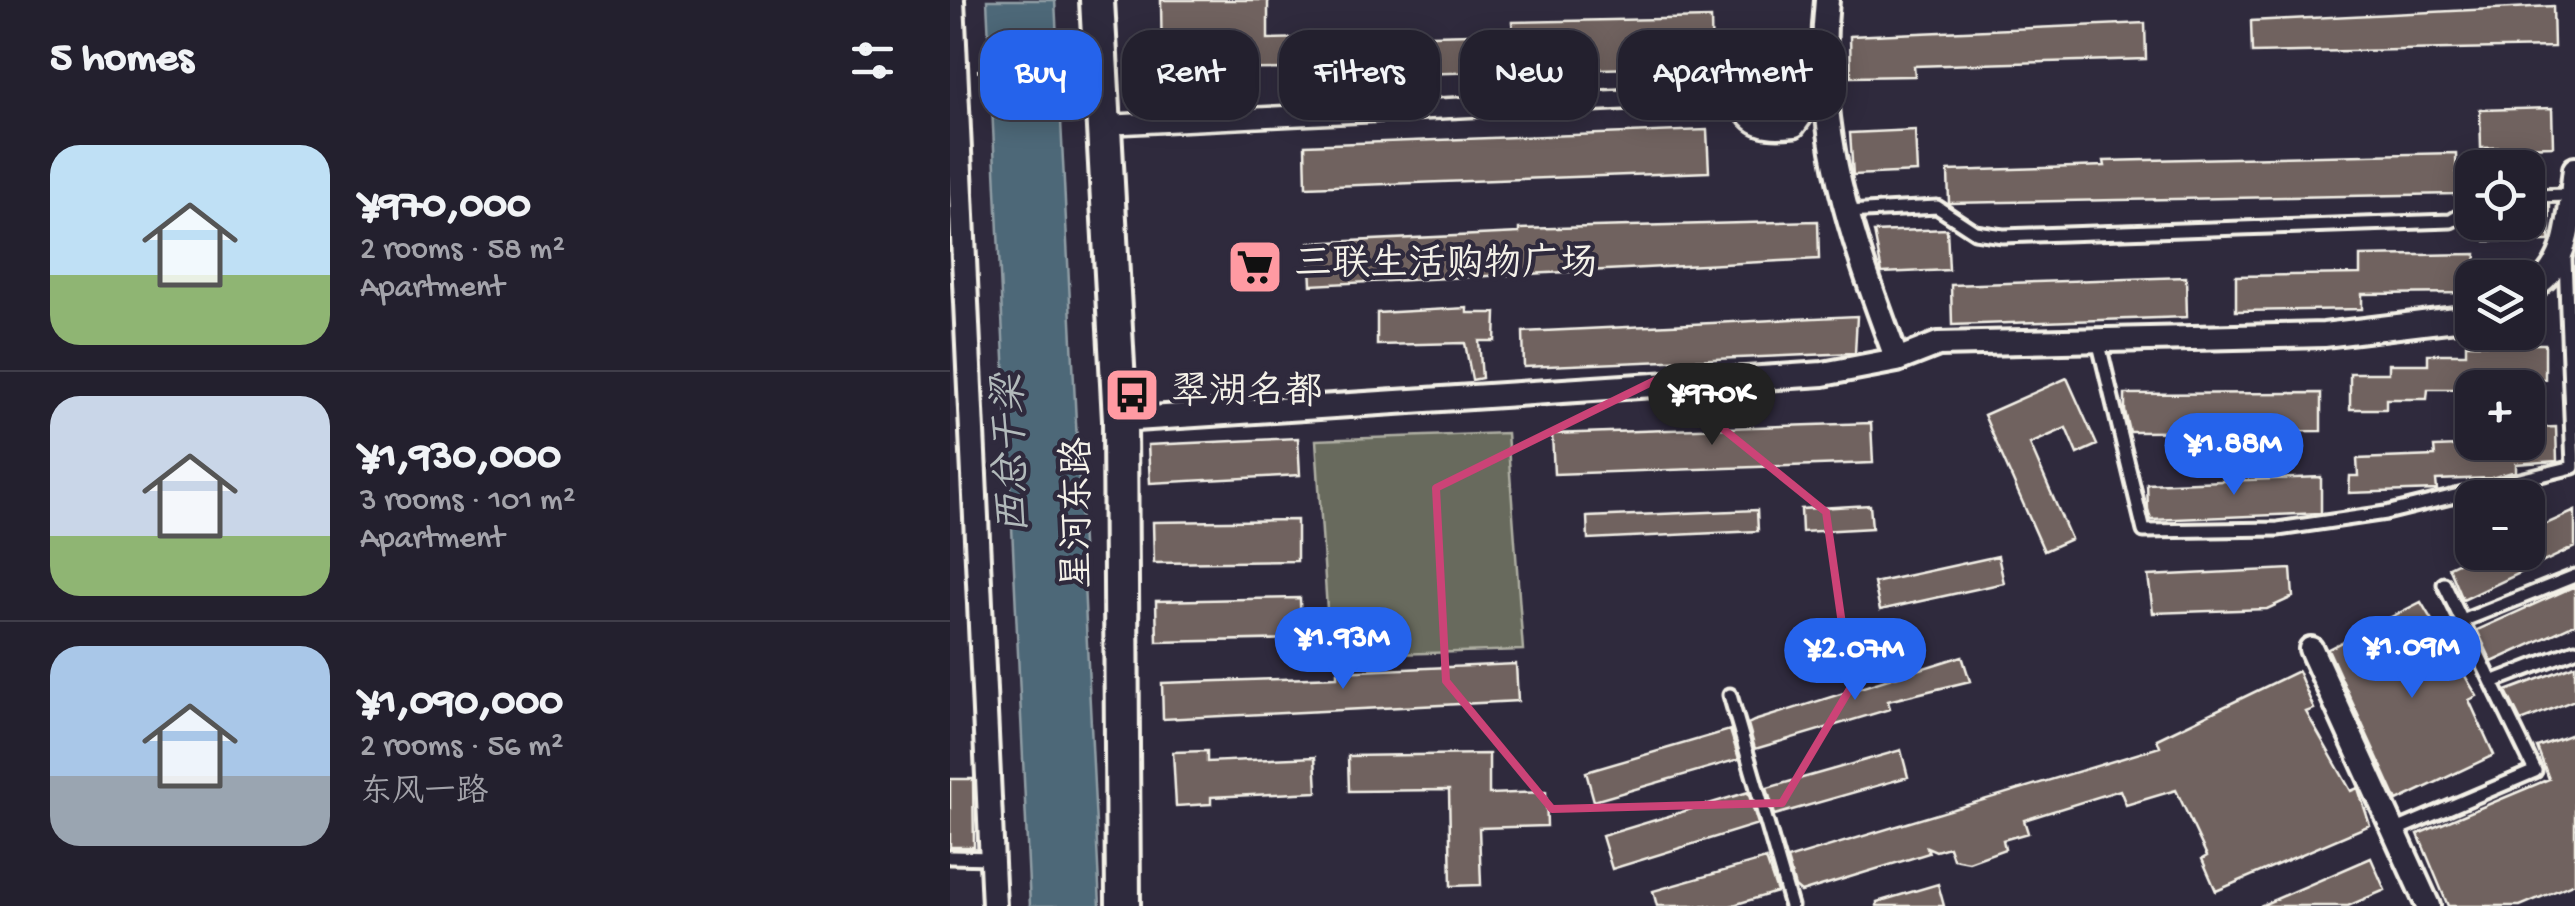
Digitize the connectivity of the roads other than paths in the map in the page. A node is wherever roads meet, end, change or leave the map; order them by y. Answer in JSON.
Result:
{"nodes":[{"id":1,"x":952,"y":0,"type":"edge"},
{"id":2,"x":1097,"y":0,"type":"edge"},
{"id":3,"x":1827,"y":0,"type":"edge"},
{"id":4,"x":1735,"y":94,"type":"joint"},
{"id":5,"x":1618,"y":100,"type":"edge"},
{"id":6,"x":1104,"y":125,"type":"junction"},
{"id":7,"x":2575,"y":168,"type":"edge"},
{"id":8,"x":2572,"y":195,"type":"junction"},
{"id":9,"x":2545,"y":196,"type":"edge"},
{"id":10,"x":1847,"y":212,"type":"junction"},
{"id":11,"x":2455,"y":219,"type":"edge"},
{"id":12,"x":2564,"y":248,"type":"junction"},
{"id":13,"x":2545,"y":279,"type":"edge"},
{"id":14,"x":2455,"y":319,"type":"edge"},
{"id":15,"x":2098,"y":340,"type":"junction"},
{"id":16,"x":1898,"y":360,"type":"junction"},
{"id":17,"x":1120,"y":420,"type":"junction"},
{"id":18,"x":2575,"y":576,"type":"edge"},
{"id":19,"x":2444,"y":584,"type":"dead end"},
{"id":20,"x":2462,"y":620,"type":"junction"},
{"id":21,"x":2311,"y":650,"type":"dead end"},
{"id":22,"x":2575,"y":650,"type":"edge"},
{"id":23,"x":2492,"y":682,"type":"junction"},
{"id":24,"x":1730,"y":696,"type":"dead end"},
{"id":25,"x":2393,"y":831,"type":"junction"},
{"id":26,"x":950,"y":857,"type":"edge"},
{"id":27,"x":992,"y":858,"type":"junction"},
{"id":28,"x":994,"y":906,"type":"edge"},
{"id":29,"x":1122,"y":906,"type":"edge"},
{"id":30,"x":1791,"y":906,"type":"edge"},
{"id":31,"x":2428,"y":906,"type":"edge"}],
"edges":[{"from":1,"to":27,"type":"street"},
{"from":2,"to":6,"type":"main road","name":"星河东路"},
{"from":3,"to":10,"type":"street"},
{"from":4,"to":4,"type":"street"},
{"from":5,"to":6,"type":"street"},
{"from":6,"to":17,"type":"main road","name":"星河东路"},
{"from":7,"to":8,"type":"street"},
{"from":8,"to":9,"type":"lane"},
{"from":8,"to":12,"type":"street"},
{"from":10,"to":11,"type":"lane"},
{"from":10,"to":16,"type":"street"},
{"from":12,"to":13,"type":"street"},
{"from":12,"to":15,"type":"lane"},
{"from":14,"to":15,"type":"street"},
{"from":15,"to":16,"type":"street"},
{"from":16,"to":17,"type":"street"},
{"from":17,"to":29,"type":"main road","name":"星河东路"},
{"from":18,"to":20,"type":"lane"},
{"from":19,"to":20,"type":"lane"},
{"from":20,"to":23,"type":"lane"},
{"from":21,"to":25,"type":"street"},
{"from":22,"to":23,"type":"lane"},
{"from":23,"to":25,"type":"lane"},
{"from":24,"to":30,"type":"lane"},
{"from":25,"to":31,"type":"street"},
{"from":26,"to":27,"type":"lane"},
{"from":27,"to":28,"type":"street"}]}
